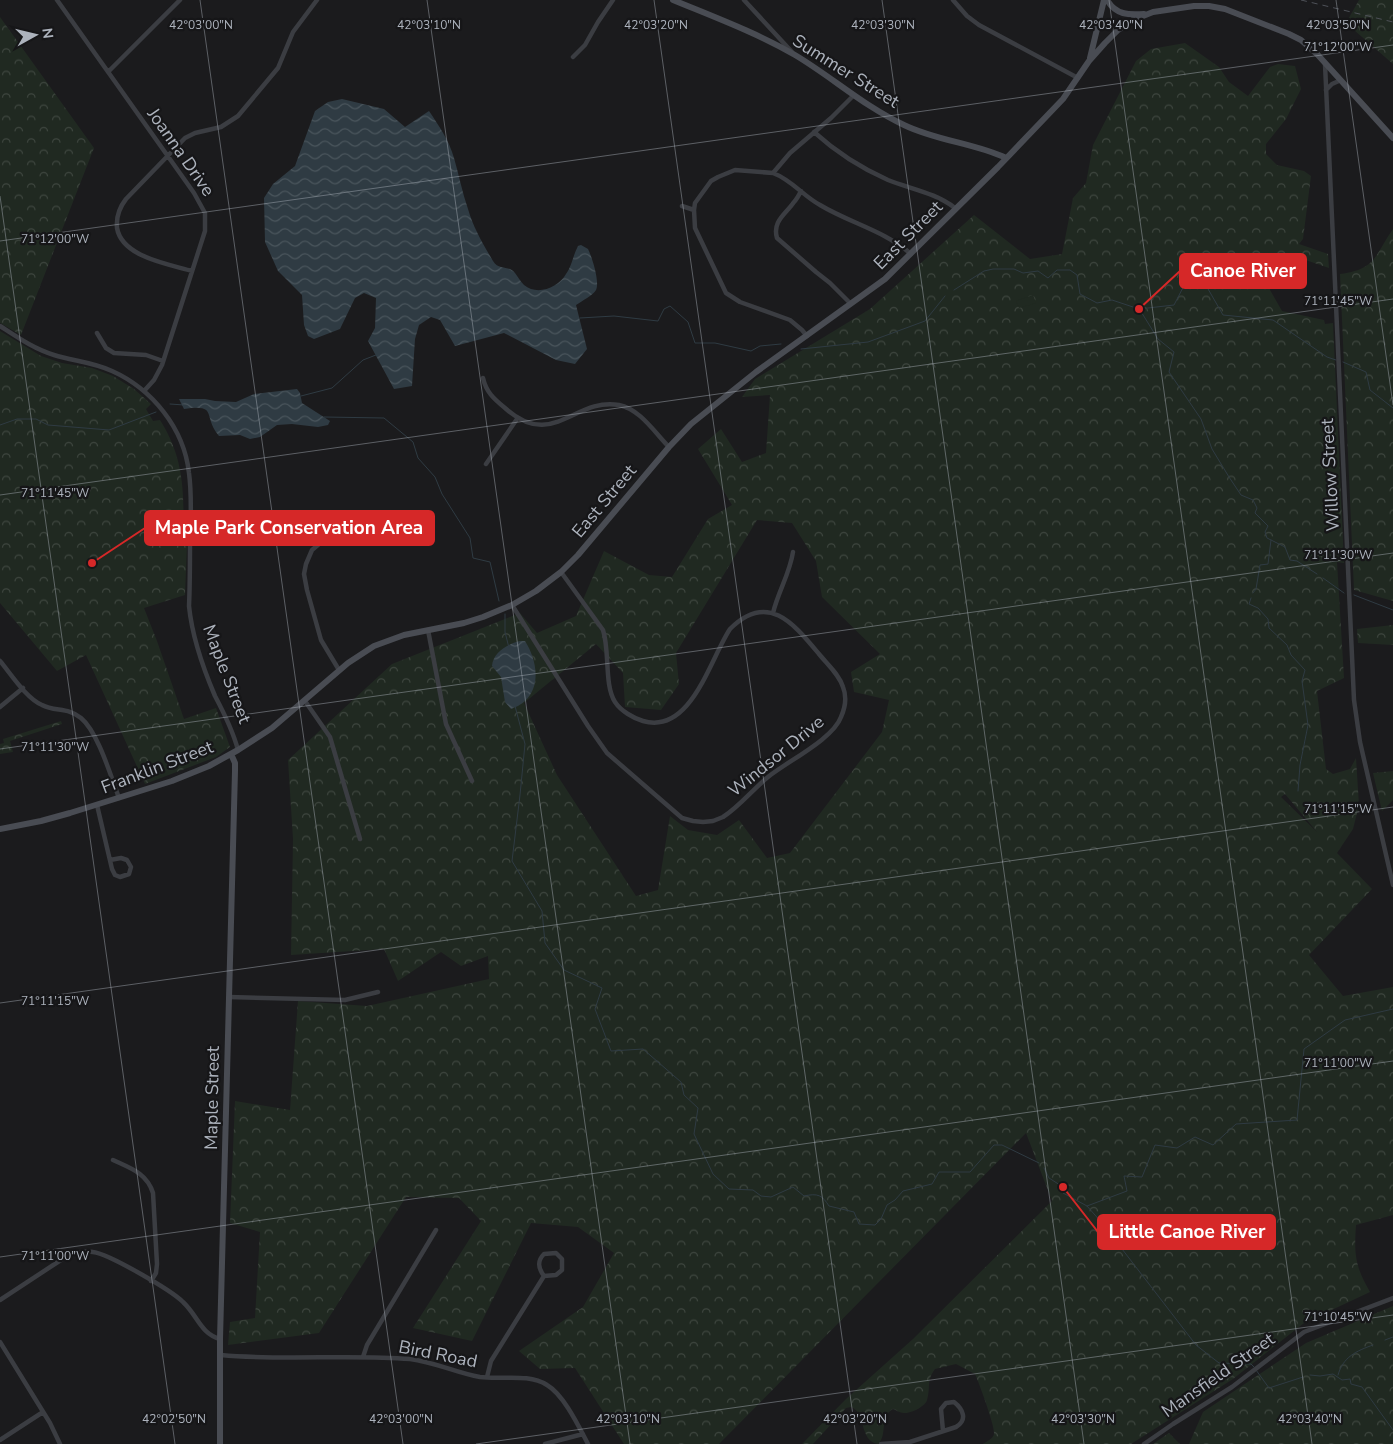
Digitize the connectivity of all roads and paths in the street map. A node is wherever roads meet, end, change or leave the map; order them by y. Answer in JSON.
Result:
{"nodes":[{"id":1,"x":57,"y":0,"type":"edge"},
{"id":2,"x":180,"y":0,"type":"edge"},
{"id":3,"x":317,"y":0,"type":"edge"},
{"id":4,"x":613,"y":0,"type":"edge"},
{"id":5,"x":673,"y":0,"type":"edge"},
{"id":6,"x":744,"y":0,"type":"edge"},
{"id":7,"x":953,"y":0,"type":"edge"},
{"id":8,"x":1106,"y":0,"type":"edge"},
{"id":9,"x":1147,"y":14,"type":"junction"},
{"id":10,"x":796,"y":56,"type":"junction"},
{"id":11,"x":573,"y":57,"type":"dead end"},
{"id":12,"x":1089,"y":61,"type":"junction"},
{"id":13,"x":1325,"y":63,"type":"junction"},
{"id":14,"x":108,"y":72,"type":"junction"},
{"id":15,"x":1078,"y":78,"type":"junction"},
{"id":16,"x":1341,"y":80,"type":"junction"},
{"id":17,"x":1326,"y":90,"type":"junction"},
{"id":18,"x":854,"y":95,"type":"junction"},
{"id":19,"x":814,"y":132,"type":"junction"},
{"id":20,"x":1393,"y":138,"type":"edge"},
{"id":21,"x":168,"y":156,"type":"junction"},
{"id":22,"x":1006,"y":158,"type":"junction"},
{"id":23,"x":773,"y":173,"type":"junction"},
{"id":24,"x":801,"y":191,"type":"junction"},
{"id":25,"x":682,"y":206,"type":"dead end"},
{"id":26,"x":956,"y":208,"type":"junction"},
{"id":27,"x":694,"y":210,"type":"junction"},
{"id":28,"x":911,"y":254,"type":"junction"},
{"id":29,"x":192,"y":271,"type":"junction"},
{"id":30,"x":852,"y":304,"type":"junction"},
{"id":31,"x":0,"y":326,"type":"edge"},
{"id":32,"x":97,"y":333,"type":"dead end"},
{"id":33,"x":807,"y":336,"type":"junction"},
{"id":34,"x":163,"y":361,"type":"junction"},
{"id":35,"x":483,"y":378,"type":"dead end"},
{"id":36,"x":144,"y":391,"type":"junction"},
{"id":37,"x":517,"y":418,"type":"junction"},
{"id":38,"x":669,"y":447,"type":"junction"},
{"id":39,"x":486,"y":464,"type":"dead end"},
{"id":40,"x":332,"y":534,"type":"dead end"},
{"id":41,"x":793,"y":552,"type":"dead end"},
{"id":42,"x":561,"y":572,"type":"junction"},
{"id":43,"x":512,"y":605,"type":"junction"},
{"id":44,"x":773,"y":612,"type":"junction"},
{"id":45,"x":438,"y":628,"type":"joint"},
{"id":46,"x":428,"y":630,"type":"junction"},
{"id":47,"x":0,"y":661,"type":"edge"},
{"id":48,"x":339,"y":670,"type":"junction"},
{"id":49,"x":23,"y":688,"type":"junction"},
{"id":50,"x":305,"y":701,"type":"junction"},
{"id":51,"x":0,"y":707,"type":"edge"},
{"id":52,"x":238,"y":750,"type":"junction"},
{"id":53,"x":231,"y":754,"type":"junction"},
{"id":54,"x":472,"y":781,"type":"dead end"},
{"id":55,"x":119,"y":798,"type":"junction"},
{"id":56,"x":98,"y":805,"type":"junction"},
{"id":57,"x":0,"y":829,"type":"edge"},
{"id":58,"x":360,"y":839,"type":"dead end"},
{"id":59,"x":110,"y":860,"type":"junction"},
{"id":60,"x":1393,"y":885,"type":"edge"},
{"id":61,"x":378,"y":992,"type":"dead end"},
{"id":62,"x":229,"y":997,"type":"junction"},
{"id":63,"x":114,"y":1160,"type":"dead end"},
{"id":64,"x":436,"y":1230,"type":"dead end"},
{"id":65,"x":544,"y":1276,"type":"junction"},
{"id":66,"x":151,"y":1281,"type":"junction"},
{"id":67,"x":1393,"y":1298,"type":"edge"},
{"id":68,"x":0,"y":1300,"type":"edge"},
{"id":69,"x":220,"y":1339,"type":"junction"},
{"id":70,"x":0,"y":1342,"type":"edge"},
{"id":71,"x":221,"y":1355,"type":"junction"},
{"id":72,"x":363,"y":1357,"type":"junction"},
{"id":73,"x":487,"y":1377,"type":"junction"},
{"id":74,"x":43,"y":1412,"type":"junction"},
{"id":75,"x":943,"y":1431,"type":"junction"},
{"id":76,"x":582,"y":1434,"type":"junction"},
{"id":77,"x":0,"y":1440,"type":"edge"},
{"id":78,"x":909,"y":1443,"type":"edge"},
{"id":79,"x":60,"y":1444,"type":"edge"},
{"id":80,"x":220,"y":1444,"type":"edge"},
{"id":81,"x":545,"y":1444,"type":"edge"},
{"id":82,"x":588,"y":1444,"type":"edge"},
{"id":83,"x":881,"y":1444,"type":"edge"},
{"id":84,"x":1144,"y":1444,"type":"edge"}],
"edges":[{"from":1,"to":14,"type":"street","name":"Joanna Drive"},
{"from":2,"to":14,"type":"street"},
{"from":3,"to":21,"type":"street"},
{"from":4,"to":11,"type":"street"},
{"from":5,"to":10,"type":"street","name":"Summer Street"},
{"from":6,"to":10,"type":"street"},
{"from":7,"to":15,"type":"street"},
{"from":8,"to":9,"type":"street"},
{"from":8,"to":12,"type":"street"},
{"from":9,"to":12,"type":"street","name":"East Street"},
{"from":9,"to":13,"type":"street","name":"East Street"},
{"from":10,"to":18,"type":"street","name":"Summer Street"},
{"from":12,"to":15,"type":"street","name":"East Street"},
{"from":13,"to":16,"type":"street","name":"East Street"},
{"from":13,"to":17,"type":"street","name":"Willow Street"},
{"from":14,"to":21,"type":"street","name":"Joanna Drive"},
{"from":15,"to":22,"type":"street","name":"East Street"},
{"from":16,"to":17,"type":"street"},
{"from":16,"to":20,"type":"street","name":"East Street"},
{"from":17,"to":60,"type":"street","name":"Willow Street"},
{"from":18,"to":19,"type":"street"},
{"from":18,"to":22,"type":"street","name":"Summer Street"},
{"from":19,"to":23,"type":"street"},
{"from":19,"to":26,"type":"street"},
{"from":21,"to":29,"type":"street","name":"Joanna Drive"},
{"from":21,"to":29,"type":"street"},
{"from":22,"to":26,"type":"street","name":"East Street"},
{"from":23,"to":24,"type":"street"},
{"from":23,"to":27,"type":"street"},
{"from":24,"to":28,"type":"street"},
{"from":24,"to":30,"type":"street"},
{"from":25,"to":27,"type":"street"},
{"from":26,"to":28,"type":"street","name":"East Street"},
{"from":27,"to":33,"type":"street"},
{"from":28,"to":30,"type":"street","name":"East Street"},
{"from":29,"to":34,"type":"street","name":"Joanna Drive"},
{"from":30,"to":33,"type":"street","name":"East Street"},
{"from":31,"to":36,"type":"street","name":"Maple Street"},
{"from":32,"to":34,"type":"street"},
{"from":33,"to":38,"type":"street","name":"East Street"},
{"from":34,"to":36,"type":"street","name":"Joanna Drive"},
{"from":35,"to":37,"type":"street"},
{"from":36,"to":52,"type":"street","name":"Maple Street"},
{"from":37,"to":38,"type":"street"},
{"from":37,"to":39,"type":"street"},
{"from":38,"to":42,"type":"street","name":"East Street"},
{"from":40,"to":48,"type":"street"},
{"from":41,"to":44,"type":"street"},
{"from":42,"to":43,"type":"street","name":"East Street"},
{"from":42,"to":44,"type":"street"},
{"from":43,"to":44,"type":"street","name":"Windsor Drive"},
{"from":43,"to":45,"type":"street","name":"East Street"},
{"from":45,"to":46,"type":"street","name":"Franklin Street"},
{"from":46,"to":48,"type":"street","name":"Franklin Street"},
{"from":46,"to":54,"type":"street"},
{"from":47,"to":49,"type":"street"},
{"from":48,"to":50,"type":"street","name":"Franklin Street"},
{"from":49,"to":51,"type":"street"},
{"from":49,"to":55,"type":"street"},
{"from":50,"to":52,"type":"street","name":"Franklin Street"},
{"from":50,"to":58,"type":"street"},
{"from":52,"to":53,"type":"street","name":"Franklin Street"},
{"from":53,"to":55,"type":"street","name":"Franklin Street"},
{"from":53,"to":62,"type":"street","name":"Maple Street"},
{"from":55,"to":56,"type":"street","name":"Franklin Street"},
{"from":56,"to":57,"type":"street","name":"Franklin Street"},
{"from":56,"to":59,"type":"street"},
{"from":59,"to":59,"type":"street"},
{"from":61,"to":62,"type":"street"},
{"from":62,"to":69,"type":"street","name":"Maple Street"},
{"from":63,"to":66,"type":"street"},
{"from":64,"to":72,"type":"street"},
{"from":65,"to":65,"type":"street"},
{"from":65,"to":73,"type":"street"},
{"from":66,"to":68,"type":"street"},
{"from":66,"to":69,"type":"street"},
{"from":67,"to":84,"type":"street","name":"Mansfield Street"},
{"from":69,"to":71,"type":"street","name":"Maple Street"},
{"from":70,"to":74,"type":"street"},
{"from":71,"to":72,"type":"street","name":"Bird Road"},
{"from":71,"to":80,"type":"street","name":"Maple Street"},
{"from":72,"to":73,"type":"street","name":"Bird Road"},
{"from":73,"to":76,"type":"street","name":"Bird Road"},
{"from":74,"to":77,"type":"street"},
{"from":74,"to":79,"type":"street"},
{"from":75,"to":75,"type":"street"},
{"from":75,"to":78,"type":"street"},
{"from":76,"to":81,"type":"street"},
{"from":76,"to":82,"type":"street","name":"Bird Road"},
{"from":78,"to":83,"type":"street"}]}
